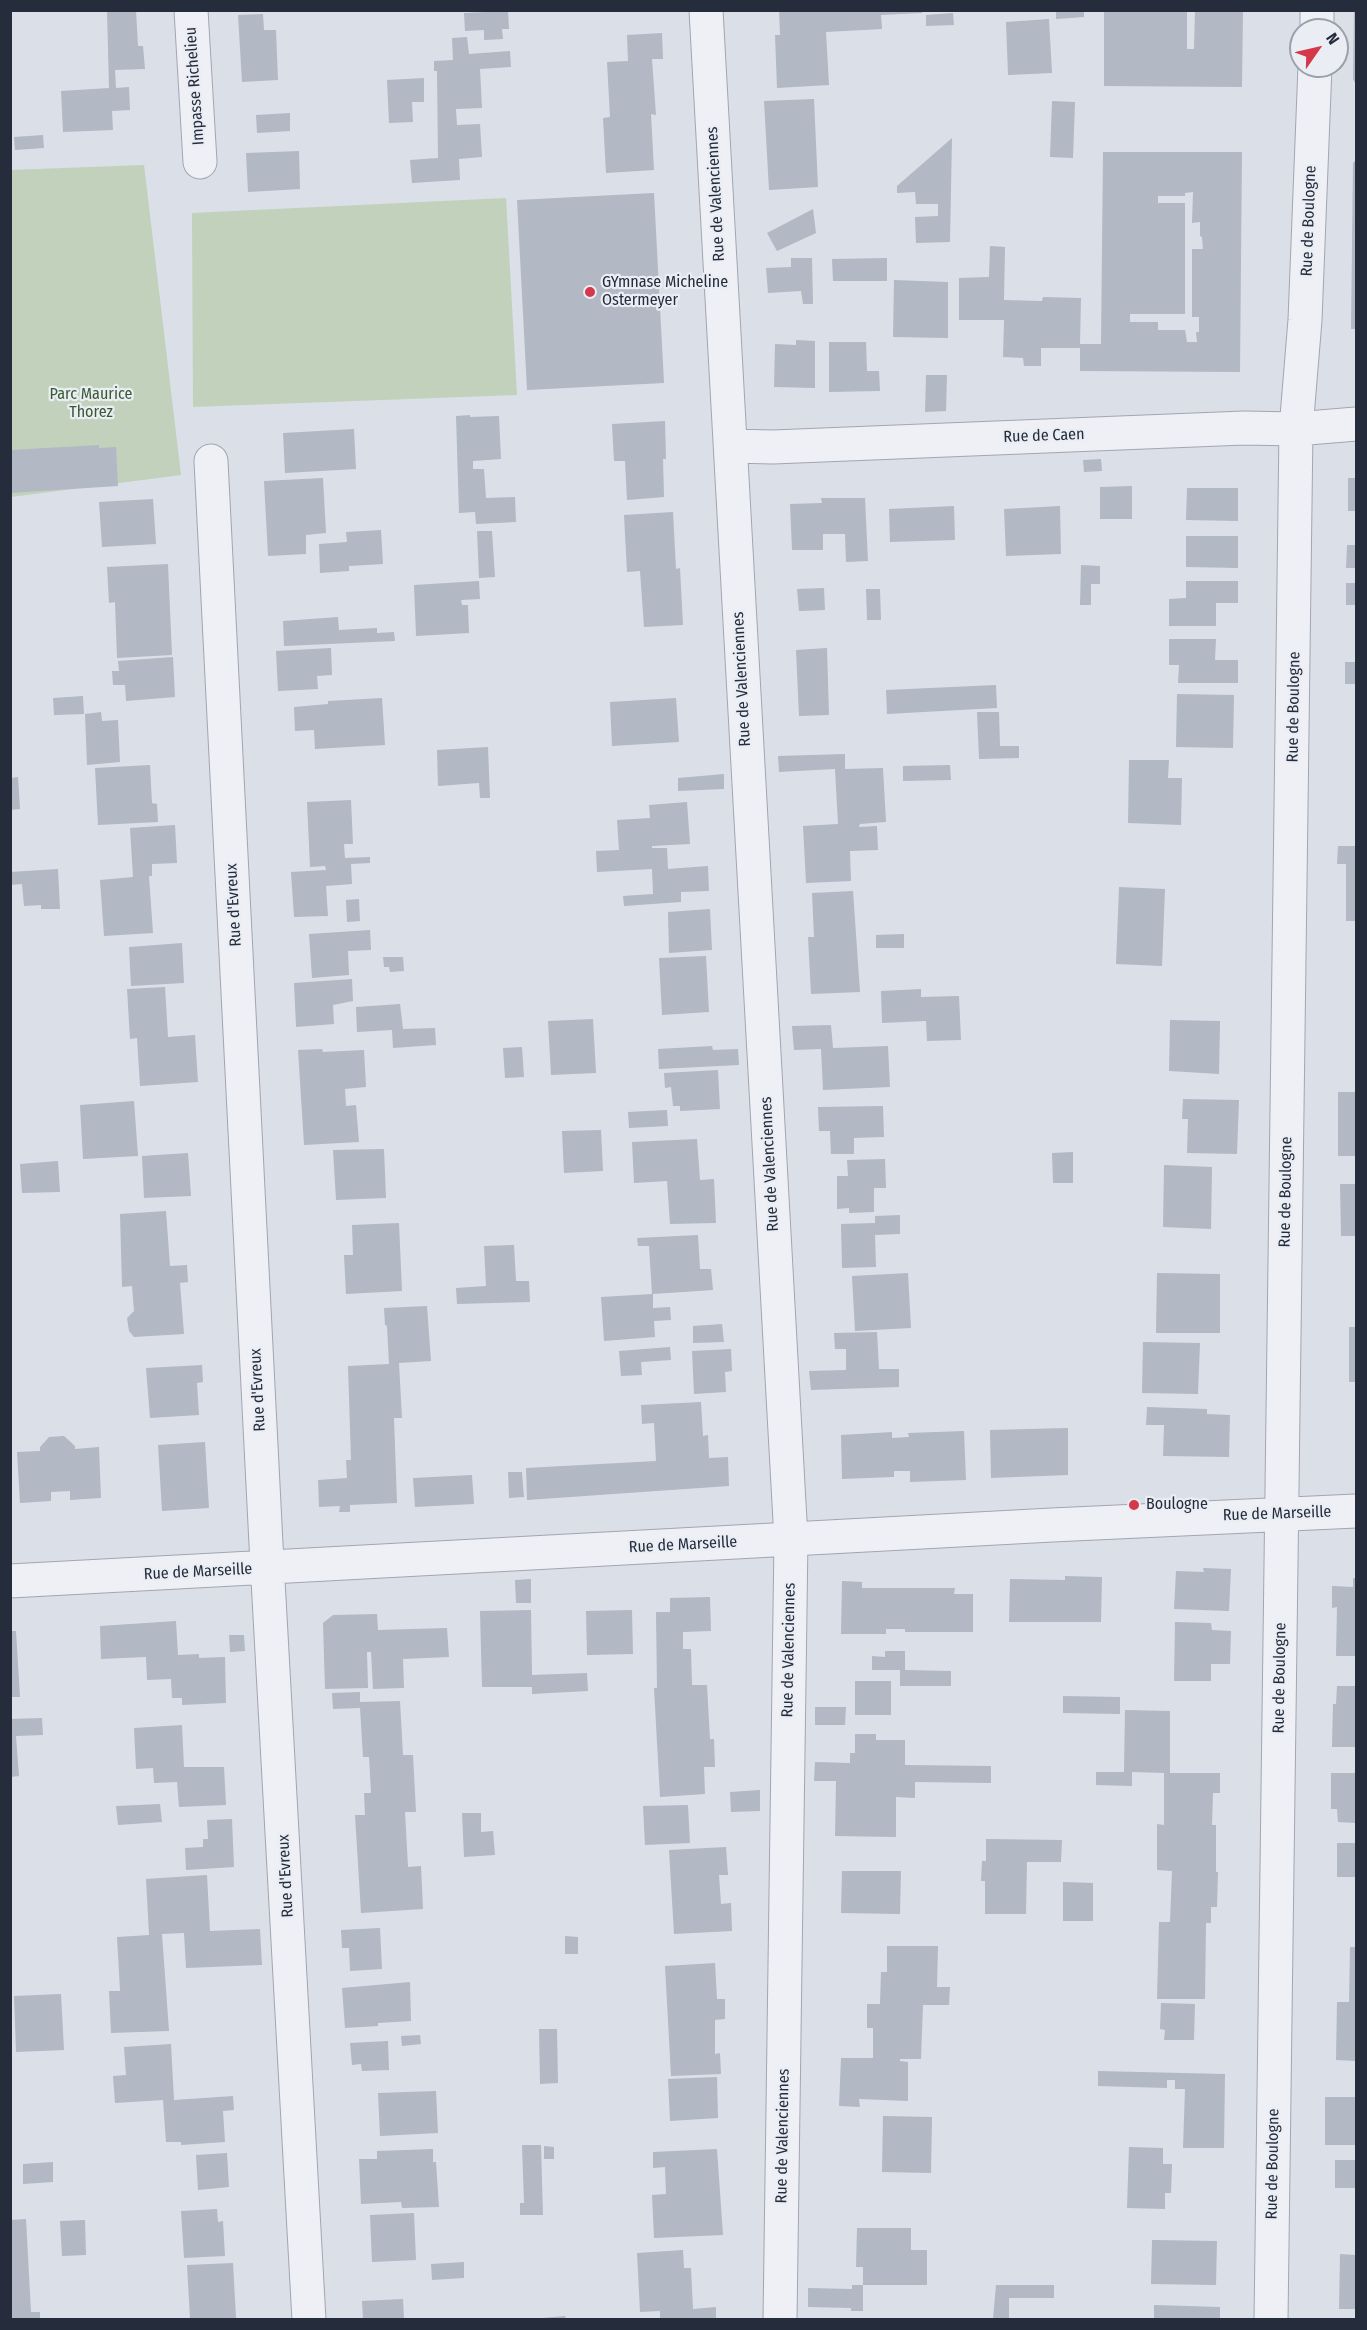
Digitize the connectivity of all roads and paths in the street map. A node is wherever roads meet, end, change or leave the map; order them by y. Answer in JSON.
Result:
{"nodes":[{"id":1,"x":191,"y":10,"type":"edge"},
{"id":2,"x":706,"y":10,"type":"edge"},
{"id":3,"x":1315,"y":78,"type":"edge"},
{"id":4,"x":200,"y":162,"type":"dead end"},
{"id":5,"x":1356,"y":424,"type":"edge"},
{"id":6,"x":1296,"y":429,"type":"junction"},
{"id":7,"x":730,"y":446,"type":"junction"},
{"id":8,"x":211,"y":461,"type":"dead end"},
{"id":9,"x":1356,"y":1511,"type":"edge"},
{"id":10,"x":1282,"y":1514,"type":"junction"},
{"id":11,"x":791,"y":1539,"type":"junction"},
{"id":12,"x":269,"y":1568,"type":"junction"},
{"id":13,"x":10,"y":1581,"type":"edge"},
{"id":14,"x":309,"y":2319,"type":"edge"},
{"id":15,"x":780,"y":2319,"type":"edge"},
{"id":16,"x":1271,"y":2319,"type":"edge"}],
"edges":[{"from":1,"to":4,"type":"street","name":"Impasse Richelieu"},
{"from":2,"to":7,"type":"street","name":"Rue de Valenciennes"},
{"from":3,"to":6,"type":"street","name":"Rue de Boulogne"},
{"from":5,"to":6,"type":"street","name":"Rue de Caen"},
{"from":6,"to":7,"type":"street","name":"Rue de Caen"},
{"from":6,"to":10,"type":"street","name":"Rue de Boulogne"},
{"from":7,"to":11,"type":"street","name":"Rue de Valenciennes"},
{"from":8,"to":12,"type":"street","name":"Rue d'Evreux"},
{"from":9,"to":10,"type":"street","name":"Rue de Marseille"},
{"from":10,"to":11,"type":"street","name":"Rue de Marseille"},
{"from":10,"to":16,"type":"street","name":"Rue de Boulogne"},
{"from":11,"to":12,"type":"street","name":"Rue de Marseille"},
{"from":11,"to":15,"type":"street","name":"Rue de Valenciennes"},
{"from":12,"to":13,"type":"street","name":"Rue de Marseille"},
{"from":12,"to":14,"type":"street","name":"Rue d'Evreux"}]}
